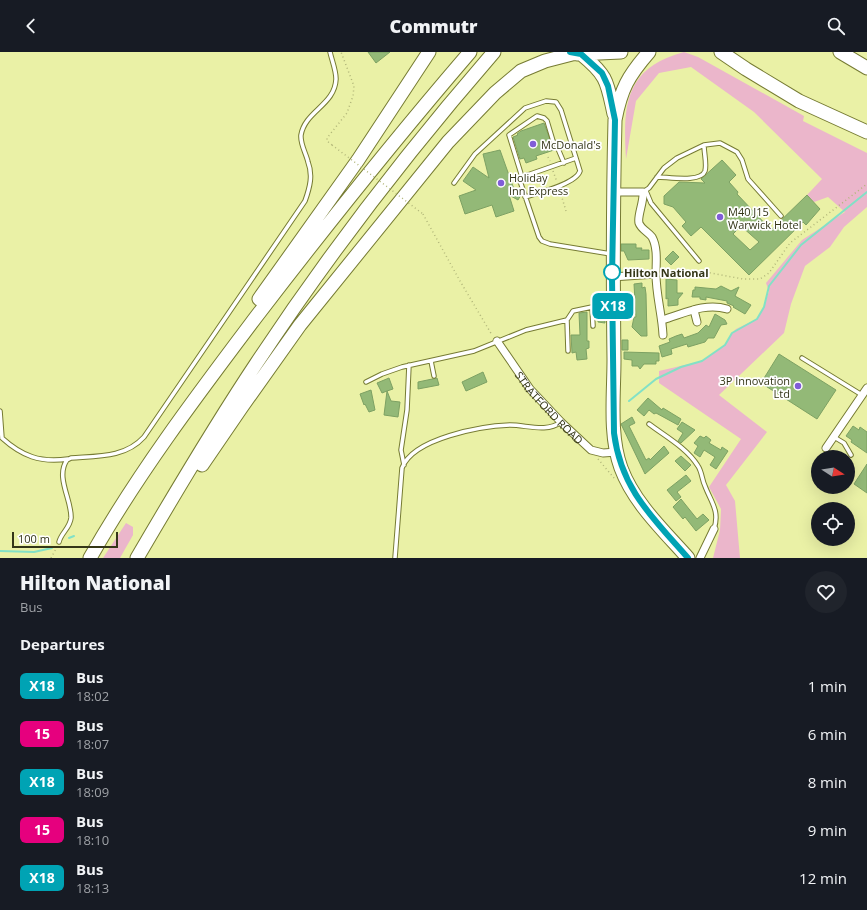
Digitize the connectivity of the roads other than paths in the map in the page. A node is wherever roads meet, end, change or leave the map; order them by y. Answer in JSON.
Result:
{"nodes":[{"id":1,"x":330,"y":52,"type":"edge"},
{"id":2,"x":429,"y":52,"type":"edge"},
{"id":3,"x":470,"y":52,"type":"edge"},
{"id":4,"x":494,"y":52,"type":"edge"},
{"id":5,"x":621,"y":52,"type":"edge"},
{"id":6,"x":649,"y":52,"type":"edge"},
{"id":7,"x":721,"y":52,"type":"edge"},
{"id":8,"x":840,"y":52,"type":"edge"},
{"id":9,"x":576,"y":53,"type":"edge"},
{"id":10,"x":867,"y":68,"type":"edge"},
{"id":11,"x":615,"y":120,"type":"junction"},
{"id":12,"x":867,"y":132,"type":"edge"},
{"id":13,"x":704,"y":145,"type":"junction"},
{"id":14,"x":576,"y":158,"type":"junction"},
{"id":15,"x":564,"y":163,"type":"junction"},
{"id":16,"x":522,"y":177,"type":"junction"},
{"id":17,"x":657,"y":177,"type":"junction"},
{"id":18,"x":454,"y":183,"type":"dead end"},
{"id":19,"x":614,"y":192,"type":"junction"},
{"id":20,"x":644,"y":192,"type":"junction"},
{"id":21,"x":525,"y":197,"type":"junction"},
{"id":22,"x":781,"y":216,"type":"dead end"},
{"id":23,"x":613,"y":254,"type":"junction"},
{"id":24,"x":699,"y":261,"type":"dead end"},
{"id":25,"x":656,"y":274,"type":"junction"},
{"id":26,"x":612,"y":277,"type":"junction"},
{"id":27,"x":727,"y":309,"type":"dead end"},
{"id":28,"x":694,"y":310,"type":"junction"},
{"id":29,"x":567,"y":320,"type":"junction"},
{"id":30,"x":662,"y":320,"type":"junction"},
{"id":31,"x":697,"y":322,"type":"dead end"},
{"id":32,"x":593,"y":326,"type":"dead end"},
{"id":33,"x":663,"y":335,"type":"dead end"},
{"id":34,"x":497,"y":341,"type":"junction"},
{"id":35,"x":568,"y":351,"type":"dead end"},
{"id":36,"x":228,"y":354,"type":"junction"},
{"id":37,"x":802,"y":358,"type":"dead end"},
{"id":38,"x":431,"y":361,"type":"junction"},
{"id":39,"x":409,"y":365,"type":"junction"},
{"id":40,"x":434,"y":376,"type":"dead end"},
{"id":41,"x":366,"y":382,"type":"dead end"},
{"id":42,"x":867,"y":388,"type":"edge"},
{"id":43,"x":864,"y":397,"type":"edge"},
{"id":44,"x":0,"y":411,"type":"edge"},
{"id":45,"x":561,"y":422,"type":"junction"},
{"id":46,"x":649,"y":424,"type":"dead end"},
{"id":47,"x":834,"y":436,"type":"junction"},
{"id":48,"x":826,"y":448,"type":"dead end"},
{"id":49,"x":848,"y":450,"type":"edge"},
{"id":50,"x":617,"y":452,"type":"junction"},
{"id":51,"x":69,"y":459,"type":"junction"},
{"id":52,"x":404,"y":465,"type":"junction"},
{"id":53,"x":175,"y":492,"type":"junction"},
{"id":54,"x":714,"y":529,"type":"joint"},
{"id":55,"x":59,"y":542,"type":"road end"},
{"id":56,"x":90,"y":558,"type":"edge"},
{"id":57,"x":137,"y":558,"type":"edge"},
{"id":58,"x":395,"y":558,"type":"edge"},
{"id":59,"x":688,"y":558,"type":"edge"},
{"id":60,"x":700,"y":558,"type":"edge"}],
"edges":[{"from":1,"to":51,"type":"lane"},
{"from":2,"to":36,"type":"highway"},
{"from":3,"to":36,"type":"highway"},
{"from":4,"to":53,"type":"highway"},
{"from":5,"to":9,"type":"highway"},
{"from":6,"to":11,"type":"highway"},
{"from":7,"to":12,"type":"highway"},
{"from":8,"to":10,"type":"highway"},
{"from":9,"to":11,"type":"highway"},
{"from":9,"to":53,"type":"highway"},
{"from":11,"to":19,"type":"highway"},
{"from":13,"to":17,"type":"lane"},
{"from":13,"to":17,"type":"lane"},
{"from":13,"to":22,"type":"lane"},
{"from":14,"to":15,"type":"lane"},
{"from":14,"to":18,"type":"lane"},
{"from":14,"to":21,"type":"lane"},
{"from":15,"to":16,"type":"lane"},
{"from":15,"to":16,"type":"lane"},
{"from":16,"to":21,"type":"lane"},
{"from":17,"to":20,"type":"lane"},
{"from":19,"to":20,"type":"street"},
{"from":19,"to":23,"type":"highway"},
{"from":20,"to":24,"type":"lane"},
{"from":20,"to":25,"type":"street"},
{"from":21,"to":23,"type":"lane"},
{"from":23,"to":26,"type":"highway"},
{"from":25,"to":26,"type":"street"},
{"from":25,"to":30,"type":"street"},
{"from":26,"to":50,"type":"highway"},
{"from":27,"to":28,"type":"street"},
{"from":28,"to":30,"type":"street"},
{"from":28,"to":31,"type":"street"},
{"from":29,"to":32,"type":"lane"},
{"from":29,"to":34,"type":"lane"},
{"from":29,"to":35,"type":"lane"},
{"from":30,"to":33,"type":"street"},
{"from":34,"to":38,"type":"lane"},
{"from":34,"to":45,"type":"street","name":"STRATFORD ROAD"},
{"from":36,"to":56,"type":"highway"},
{"from":37,"to":43,"type":"lane"},
{"from":38,"to":39,"type":"lane"},
{"from":38,"to":40,"type":"lane"},
{"from":39,"to":41,"type":"lane"},
{"from":39,"to":52,"type":"lane"},
{"from":42,"to":43,"type":"street"},
{"from":43,"to":47,"type":"street"},
{"from":44,"to":51,"type":"lane"},
{"from":45,"to":50,"type":"street","name":"STRATFORD ROAD"},
{"from":45,"to":52,"type":"lane"},
{"from":46,"to":54,"type":"lane"},
{"from":47,"to":48,"type":"street"},
{"from":47,"to":49,"type":"lane"},
{"from":50,"to":59,"type":"highway"},
{"from":51,"to":55,"type":"lane"},
{"from":52,"to":58,"type":"lane"},
{"from":53,"to":57,"type":"highway"},
{"from":54,"to":60,"type":"street"}]}
